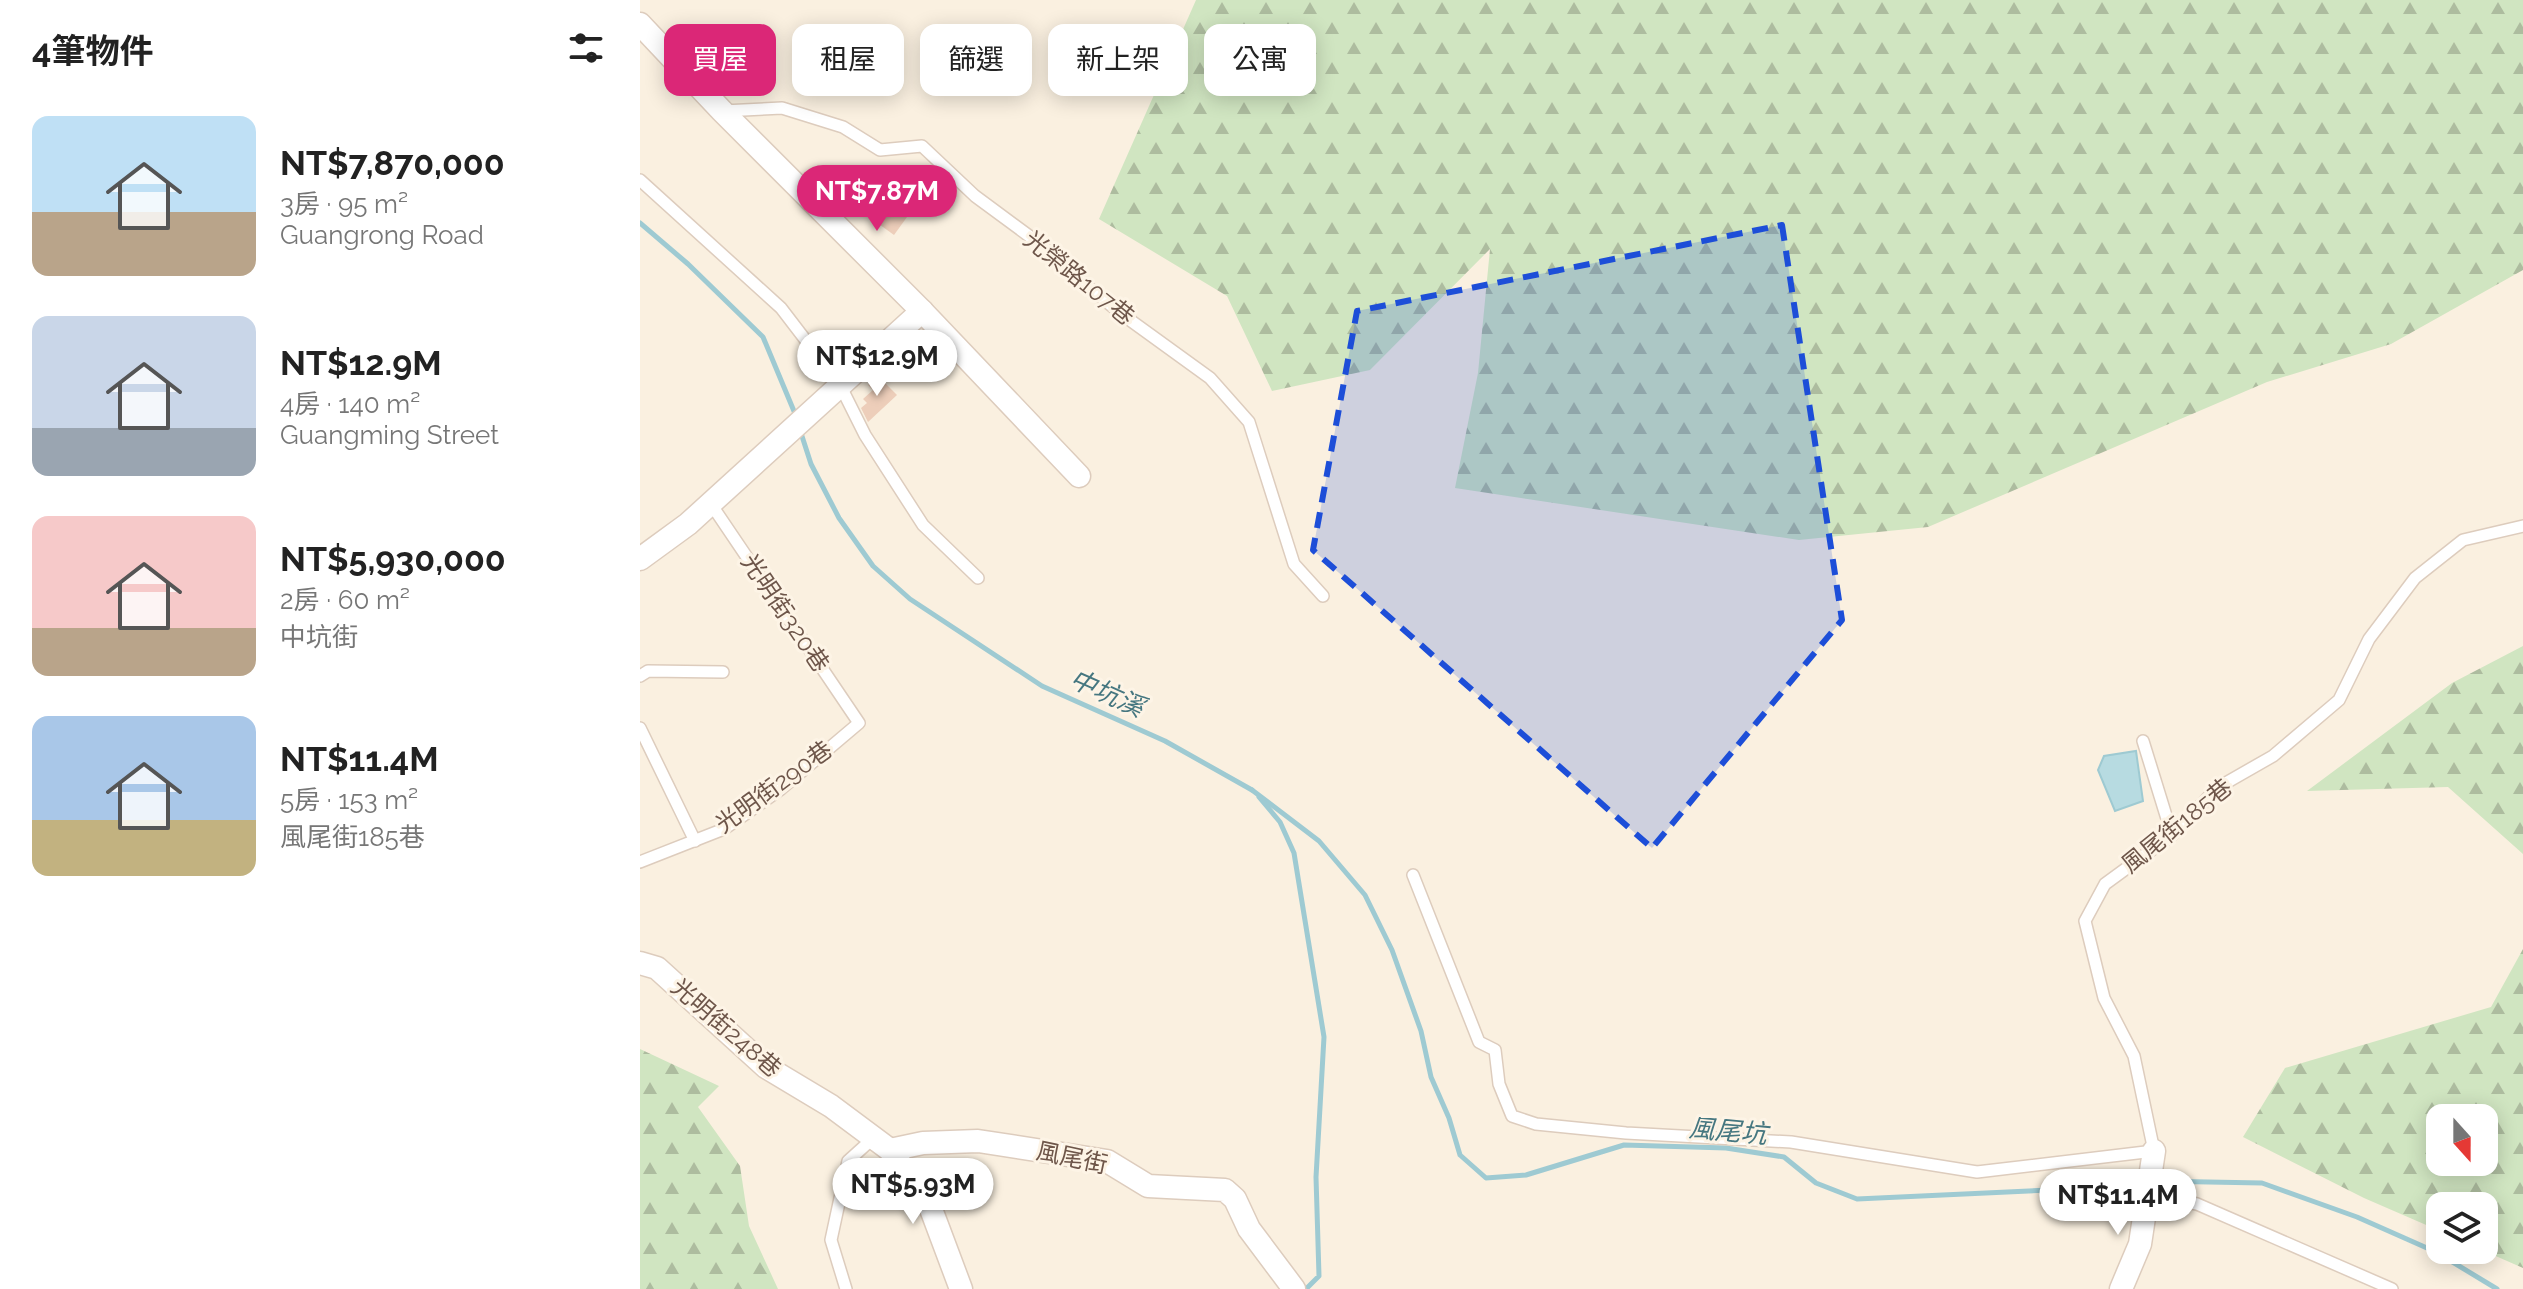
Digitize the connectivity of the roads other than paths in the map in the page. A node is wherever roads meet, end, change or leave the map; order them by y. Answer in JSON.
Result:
{"nodes":[{"id":1,"x":640,"y":24,"type":"edge"},
{"id":2,"x":722,"y":111,"type":"junction"},
{"id":3,"x":640,"y":180,"type":"edge"},
{"id":4,"x":922,"y":311,"type":"junction"},
{"id":5,"x":840,"y":385,"type":"junction"},
{"id":6,"x":1079,"y":476,"type":"dead end"},
{"id":7,"x":711,"y":504,"type":"junction"},
{"id":8,"x":2523,"y":526,"type":"edge"},
{"id":9,"x":641,"y":557,"type":"edge"},
{"id":10,"x":978,"y":578,"type":"dead end"},
{"id":11,"x":1323,"y":596,"type":"dead end"},
{"id":12,"x":723,"y":672,"type":"dead end"},
{"id":13,"x":640,"y":676,"type":"edge"},
{"id":14,"x":859,"y":723,"type":"joint"},
{"id":15,"x":640,"y":728,"type":"edge"},
{"id":16,"x":2143,"y":741,"type":"dead end"},
{"id":17,"x":2172,"y":835,"type":"junction"},
{"id":18,"x":695,"y":841,"type":"junction"},
{"id":19,"x":640,"y":862,"type":"edge"},
{"id":20,"x":1413,"y":875,"type":"dead end"},
{"id":21,"x":640,"y":963,"type":"edge"},
{"id":22,"x":890,"y":1150,"type":"junction"},
{"id":23,"x":2154,"y":1151,"type":"junction"},
{"id":24,"x":2149,"y":1195,"type":"junction"},
{"id":25,"x":1290,"y":1285,"type":"edge"},
{"id":26,"x":846,"y":1289,"type":"edge"},
{"id":27,"x":961,"y":1289,"type":"edge"},
{"id":28,"x":2121,"y":1289,"type":"edge"},
{"id":29,"x":2392,"y":1289,"type":"edge"}],
"edges":[{"from":1,"to":2,"type":"street"},
{"from":2,"to":4,"type":"street"},
{"from":2,"to":11,"type":"lane","name":"光榮路107巷"},
{"from":3,"to":5,"type":"lane"},
{"from":4,"to":5,"type":"street"},
{"from":4,"to":6,"type":"street"},
{"from":5,"to":7,"type":"street"},
{"from":5,"to":10,"type":"lane"},
{"from":7,"to":9,"type":"street"},
{"from":7,"to":14,"type":"lane","name":"光明街320巷"},
{"from":8,"to":17,"type":"lane","name":"風尾街185巷"},
{"from":12,"to":13,"type":"lane"},
{"from":14,"to":18,"type":"lane","name":"光明街290巷"},
{"from":15,"to":18,"type":"lane"},
{"from":16,"to":17,"type":"lane"},
{"from":17,"to":23,"type":"lane","name":"風尾街185巷"},
{"from":18,"to":19,"type":"lane","name":"光明街290巷"},
{"from":20,"to":23,"type":"lane"},
{"from":21,"to":22,"type":"street","name":"光明街248巷"},
{"from":22,"to":25,"type":"street","name":"風尾街"},
{"from":22,"to":26,"type":"lane"},
{"from":22,"to":27,"type":"street","name":"光明街248巷"},
{"from":23,"to":24,"type":"street"},
{"from":24,"to":28,"type":"street"},
{"from":24,"to":29,"type":"lane"}]}
